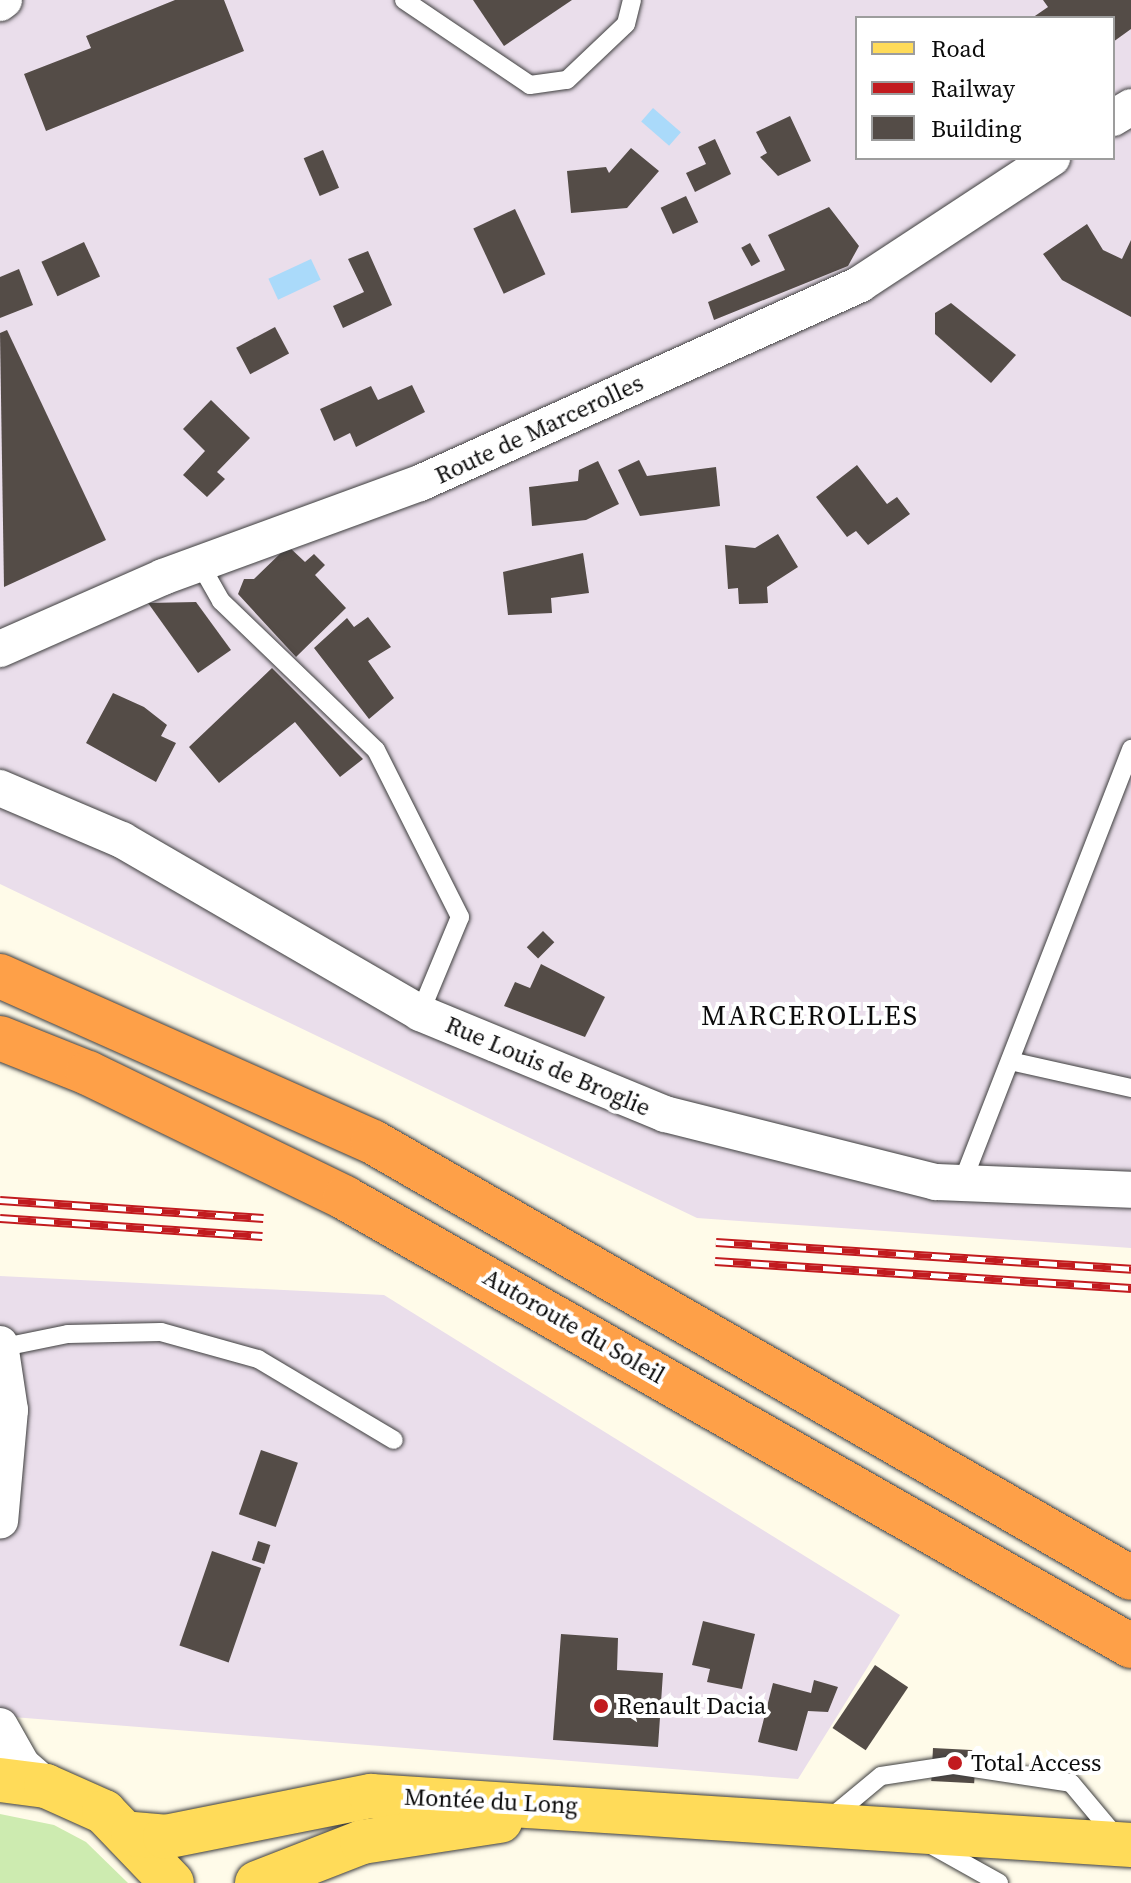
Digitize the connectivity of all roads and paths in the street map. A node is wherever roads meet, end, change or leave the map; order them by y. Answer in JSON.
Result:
{"nodes":[{"id":1,"x":404,"y":0,"type":"edge"},
{"id":2,"x":632,"y":0,"type":"edge"},
{"id":3,"x":1049,"y":160,"type":"edge"},
{"id":4,"x":200,"y":564,"type":"junction"},
{"id":5,"x":0,"y":649,"type":"edge"},
{"id":6,"x":1131,"y":749,"type":"edge"},
{"id":7,"x":5,"y":785,"type":"edge"},
{"id":8,"x":0,"y":976,"type":"edge"},
{"id":9,"x":420,"y":1013,"type":"junction"},
{"id":10,"x":0,"y":1038,"type":"edge"},
{"id":11,"x":1010,"y":1061,"type":"junction"},
{"id":12,"x":1131,"y":1088,"type":"edge"},
{"id":13,"x":962,"y":1183,"type":"junction"},
{"id":14,"x":1131,"y":1190,"type":"edge"},
{"id":15,"x":2,"y":1346,"type":"edge"},
{"id":16,"x":394,"y":1440,"type":"dead end"},
{"id":17,"x":0,"y":1521,"type":"edge"},
{"id":18,"x":1131,"y":1578,"type":"edge"},
{"id":19,"x":1131,"y":1646,"type":"edge"},
{"id":20,"x":0,"y":1726,"type":"edge"},
{"id":21,"x":0,"y":1780,"type":"edge"},
{"id":22,"x":46,"y":1786,"type":"junction"},
{"id":23,"x":597,"y":1806,"type":"junction"},
{"id":24,"x":825,"y":1822,"type":"junction"},
{"id":25,"x":902,"y":1826,"type":"junction"},
{"id":26,"x":133,"y":1834,"type":"junction"},
{"id":27,"x":1127,"y":1845,"type":"edge"},
{"id":28,"x":172,"y":1883,"type":"edge"},
{"id":29,"x":257,"y":1883,"type":"edge"},
{"id":30,"x":999,"y":1883,"type":"edge"}],
"edges":[{"from":1,"to":2,"type":"lane"},
{"from":3,"to":4,"type":"street","name":"Route de Marcerolles"},
{"from":4,"to":5,"type":"street","name":"Route de Marcerolles"},
{"from":4,"to":9,"type":"lane"},
{"from":6,"to":11,"type":"lane"},
{"from":7,"to":9,"type":"street","name":"Rue Louis de Broglie"},
{"from":8,"to":18,"type":"highway"},
{"from":9,"to":13,"type":"street","name":"Rue Louis de Broglie"},
{"from":10,"to":19,"type":"highway","name":"Autoroute du Soleil"},
{"from":11,"to":12,"type":"lane"},
{"from":11,"to":13,"type":"lane"},
{"from":13,"to":14,"type":"street","name":"Rue Louis de Broglie"},
{"from":15,"to":16,"type":"lane"},
{"from":15,"to":17,"type":"street"},
{"from":20,"to":22,"type":"street"},
{"from":21,"to":22,"type":"main road"},
{"from":22,"to":26,"type":"main road"},
{"from":23,"to":24,"type":"main road"},
{"from":23,"to":26,"type":"main road","name":"Montée du Long"},
{"from":23,"to":29,"type":"main road","name":"Montée du Long"},
{"from":24,"to":25,"type":"main road"},
{"from":24,"to":27,"type":"lane"},
{"from":25,"to":27,"type":"main road"},
{"from":25,"to":30,"type":"lane"},
{"from":26,"to":28,"type":"main road"}]}
